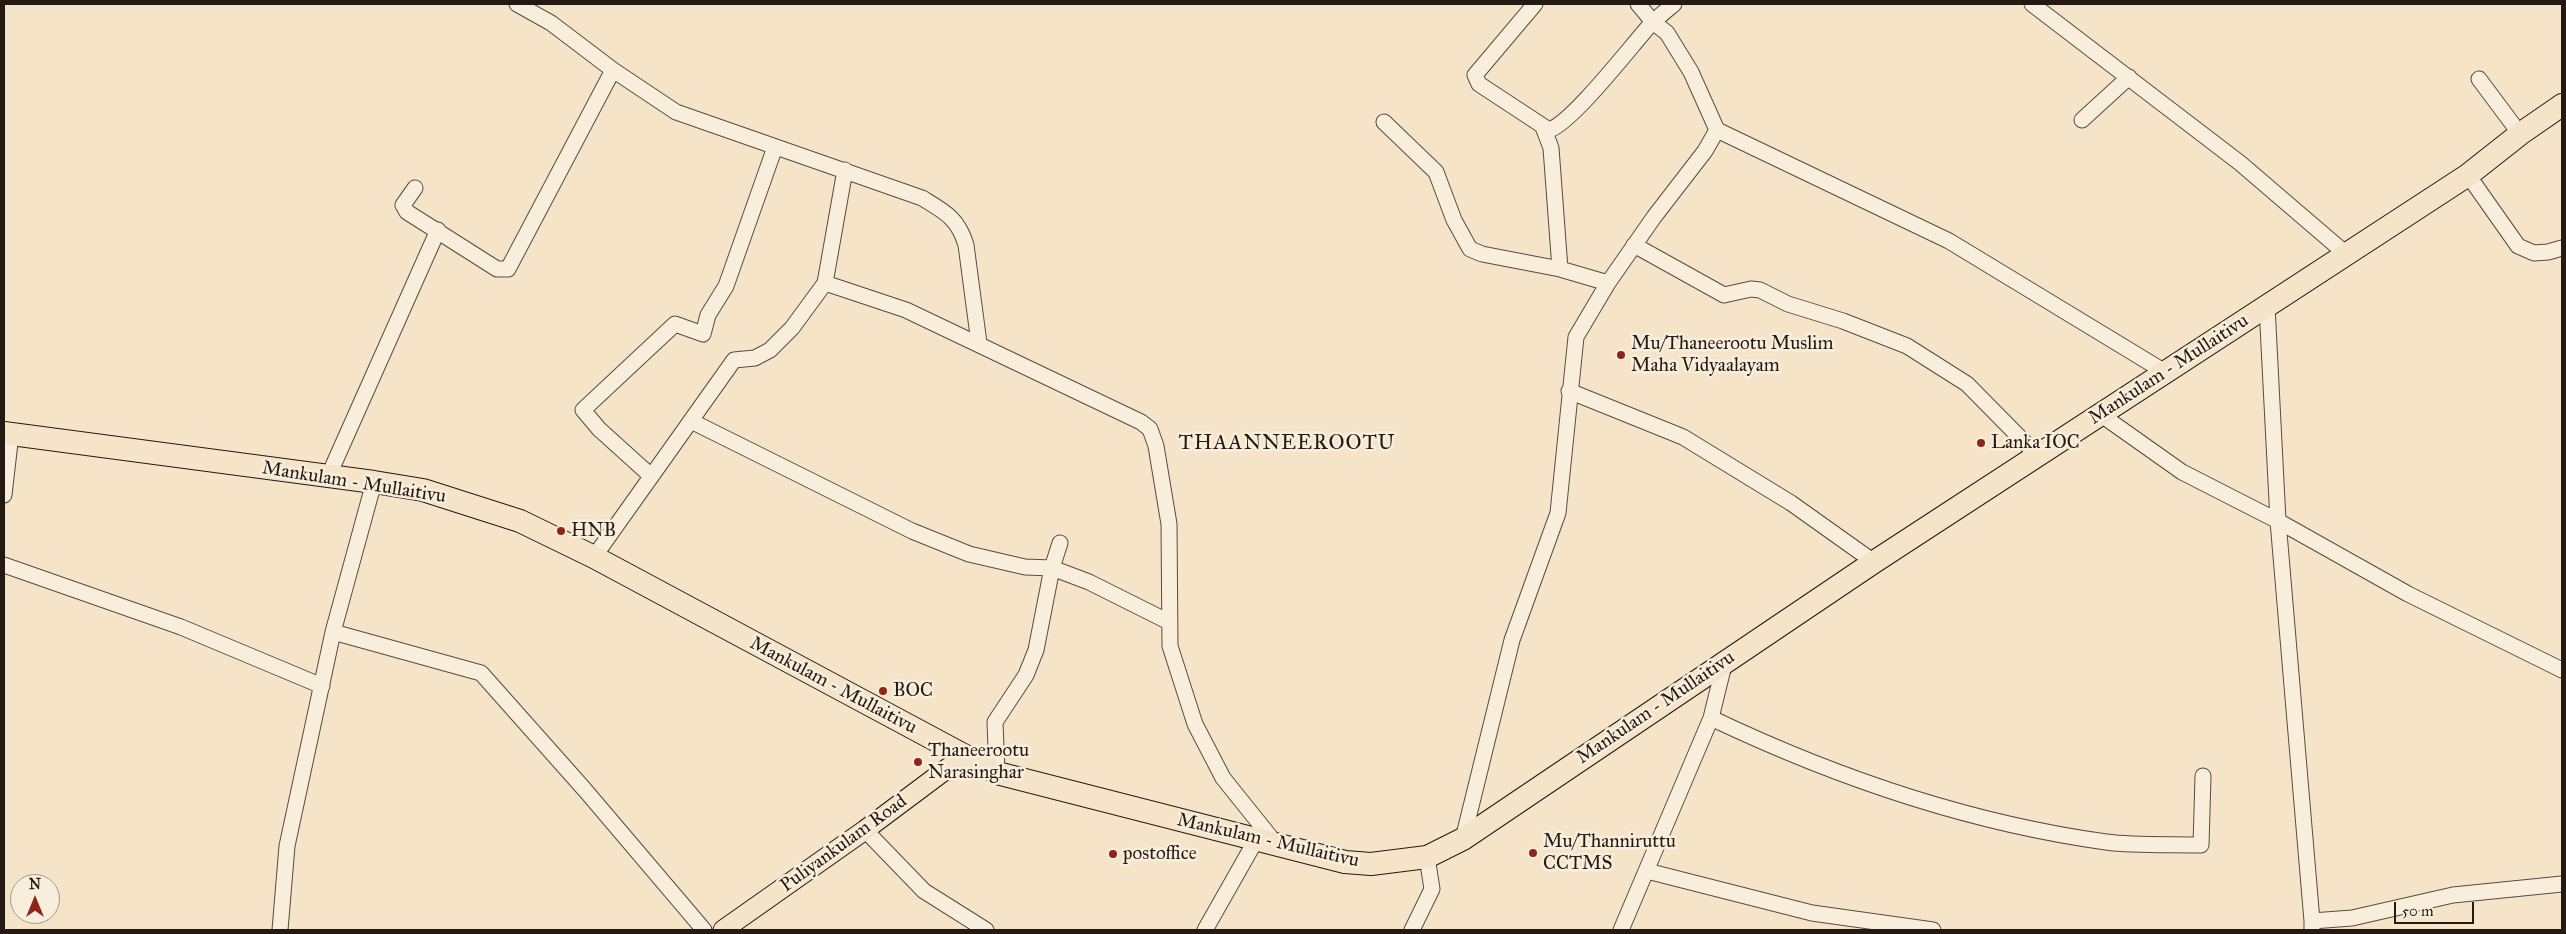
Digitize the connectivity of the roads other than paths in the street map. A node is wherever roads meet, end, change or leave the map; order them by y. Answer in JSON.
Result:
{"nodes":[{"id":1,"x":517,"y":4,"type":"edge"},
{"id":2,"x":1535,"y":4,"type":"edge"},
{"id":3,"x":1638,"y":4,"type":"edge"},
{"id":4,"x":1674,"y":4,"type":"edge"},
{"id":5,"x":2032,"y":4,"type":"edge"},
{"id":6,"x":1653,"y":22,"type":"junction"},
{"id":7,"x":613,"y":70,"type":"junction"},
{"id":8,"x":2129,"y":78,"type":"junction"},
{"id":9,"x":2479,"y":79,"type":"dead end"},
{"id":10,"x":2562,"y":105,"type":"edge"},
{"id":11,"x":2082,"y":120,"type":"dead end"},
{"id":12,"x":1384,"y":122,"type":"dead end"},
{"id":13,"x":1543,"y":127,"type":"junction"},
{"id":14,"x":1717,"y":130,"type":"junction"},
{"id":15,"x":2520,"y":134,"type":"junction"},
{"id":16,"x":775,"y":147,"type":"junction"},
{"id":17,"x":845,"y":170,"type":"junction"},
{"id":18,"x":2468,"y":175,"type":"junction"},
{"id":19,"x":415,"y":188,"type":"dead end"},
{"id":20,"x":438,"y":230,"type":"junction"},
{"id":21,"x":1634,"y":245,"type":"junction"},
{"id":22,"x":2562,"y":248,"type":"edge"},
{"id":23,"x":2345,"y":253,"type":"junction"},
{"id":24,"x":1560,"y":269,"type":"junction"},
{"id":25,"x":825,"y":283,"type":"junction"},
{"id":26,"x":1608,"y":283,"type":"junction"},
{"id":27,"x":2266,"y":306,"type":"junction"},
{"id":28,"x":979,"y":343,"type":"junction"},
{"id":29,"x":2166,"y":372,"type":"junction"},
{"id":30,"x":1569,"y":390,"type":"junction"},
{"id":31,"x":2100,"y":414,"type":"junction"},
{"id":32,"x":690,"y":421,"type":"junction"},
{"id":33,"x":7,"y":433,"type":"edge"},
{"id":34,"x":2038,"y":455,"type":"junction"},
{"id":35,"x":652,"y":476,"type":"junction"},
{"id":36,"x":328,"y":477,"type":"junction"},
{"id":37,"x":374,"y":482,"type":"junction"},
{"id":38,"x":4,"y":495,"type":"edge"},
{"id":39,"x":2278,"y":521,"type":"junction"},
{"id":40,"x":1060,"y":543,"type":"dead end"},
{"id":41,"x":594,"y":557,"type":"junction"},
{"id":42,"x":1874,"y":562,"type":"junction"},
{"id":43,"x":4,"y":565,"type":"edge"},
{"id":44,"x":1052,"y":568,"type":"junction"},
{"id":45,"x":1169,"y":622,"type":"junction"},
{"id":46,"x":334,"y":632,"type":"junction"},
{"id":47,"x":1725,"y":661,"type":"junction"},
{"id":48,"x":2562,"y":670,"type":"edge"},
{"id":49,"x":322,"y":686,"type":"junction"},
{"id":50,"x":1711,"y":718,"type":"junction"},
{"id":51,"x":964,"y":756,"type":"junction"},
{"id":52,"x":997,"y":773,"type":"junction"},
{"id":53,"x":2203,"y":776,"type":"dead end"},
{"id":54,"x":865,"y":830,"type":"junction"},
{"id":55,"x":1463,"y":840,"type":"junction"},
{"id":56,"x":1266,"y":842,"type":"junction"},
{"id":57,"x":1427,"y":857,"type":"junction"},
{"id":58,"x":1647,"y":871,"type":"junction"},
{"id":59,"x":2562,"y":884,"type":"edge"},
{"id":60,"x":2312,"y":926,"type":"edge"},
{"id":61,"x":280,"y":930,"type":"edge"},
{"id":62,"x":704,"y":930,"type":"edge"},
{"id":63,"x":723,"y":930,"type":"edge"},
{"id":64,"x":986,"y":930,"type":"edge"},
{"id":65,"x":1205,"y":930,"type":"edge"},
{"id":66,"x":1412,"y":930,"type":"edge"},
{"id":67,"x":1621,"y":930,"type":"edge"},
{"id":68,"x":1933,"y":930,"type":"edge"}],
"edges":[{"from":1,"to":7,"type":"street"},
{"from":2,"to":13,"type":"street"},
{"from":3,"to":6,"type":"street"},
{"from":4,"to":6,"type":"street"},
{"from":5,"to":8,"type":"street"},
{"from":6,"to":13,"type":"street"},
{"from":6,"to":14,"type":"street"},
{"from":7,"to":16,"type":"street"},
{"from":7,"to":20,"type":"street"},
{"from":8,"to":11,"type":"street"},
{"from":8,"to":23,"type":"street"},
{"from":9,"to":15,"type":"street"},
{"from":10,"to":15,"type":"highway","name":"Mankulam - Mullaitivu"},
{"from":12,"to":24,"type":"street"},
{"from":13,"to":24,"type":"street"},
{"from":14,"to":21,"type":"street"},
{"from":14,"to":29,"type":"street"},
{"from":15,"to":18,"type":"highway","name":"Mankulam - Mullaitivu"},
{"from":16,"to":17,"type":"street"},
{"from":16,"to":35,"type":"street"},
{"from":17,"to":25,"type":"street"},
{"from":17,"to":28,"type":"street"},
{"from":18,"to":22,"type":"street"},
{"from":18,"to":23,"type":"highway","name":"Mankulam - Mullaitivu"},
{"from":19,"to":20,"type":"street"},
{"from":20,"to":36,"type":"street"},
{"from":21,"to":26,"type":"street"},
{"from":21,"to":34,"type":"street"},
{"from":23,"to":27,"type":"highway","name":"Mankulam - Mullaitivu"},
{"from":24,"to":26,"type":"street"},
{"from":25,"to":28,"type":"street"},
{"from":25,"to":32,"type":"street"},
{"from":26,"to":30,"type":"street"},
{"from":27,"to":29,"type":"highway","name":"Mankulam - Mullaitivu"},
{"from":27,"to":39,"type":"street"},
{"from":28,"to":45,"type":"street"},
{"from":29,"to":31,"type":"highway","name":"Mankulam - Mullaitivu"},
{"from":30,"to":42,"type":"street"},
{"from":30,"to":55,"type":"street"},
{"from":31,"to":34,"type":"highway","name":"Mankulam - Mullaitivu"},
{"from":31,"to":39,"type":"street"},
{"from":32,"to":35,"type":"street"},
{"from":32,"to":44,"type":"street"},
{"from":33,"to":36,"type":"highway","name":"Mankulam - Mullaitivu"},
{"from":33,"to":38,"type":"street"},
{"from":34,"to":42,"type":"highway","name":"Mankulam - Mullaitivu"},
{"from":35,"to":41,"type":"street"},
{"from":36,"to":37,"type":"highway","name":"Mankulam - Mullaitivu"},
{"from":37,"to":41,"type":"highway","name":"Mankulam - Mullaitivu"},
{"from":37,"to":46,"type":"street"},
{"from":39,"to":48,"type":"street"},
{"from":39,"to":60,"type":"street"},
{"from":40,"to":44,"type":"street"},
{"from":41,"to":51,"type":"highway","name":"Mankulam - Mullaitivu"},
{"from":42,"to":47,"type":"highway","name":"Mankulam - Mullaitivu"},
{"from":43,"to":49,"type":"street"},
{"from":44,"to":45,"type":"street"},
{"from":44,"to":52,"type":"street"},
{"from":45,"to":56,"type":"street"},
{"from":46,"to":49,"type":"street"},
{"from":46,"to":62,"type":"street"},
{"from":47,"to":50,"type":"street"},
{"from":47,"to":55,"type":"highway","name":"Mankulam - Mullaitivu"},
{"from":49,"to":61,"type":"street"},
{"from":50,"to":53,"type":"street"},
{"from":50,"to":58,"type":"street"},
{"from":51,"to":52,"type":"highway","name":"Mankulam - Mullaitivu"},
{"from":51,"to":54,"type":"main road","name":"Puliyankulam Road"},
{"from":52,"to":56,"type":"highway","name":"Mankulam - Mullaitivu"},
{"from":54,"to":63,"type":"main road","name":"Puliyankulam Road"},
{"from":54,"to":64,"type":"street"},
{"from":55,"to":57,"type":"highway","name":"Mankulam - Mullaitivu"},
{"from":56,"to":57,"type":"highway","name":"Mankulam - Mullaitivu"},
{"from":56,"to":65,"type":"street"},
{"from":57,"to":66,"type":"street"},
{"from":58,"to":67,"type":"street"},
{"from":58,"to":68,"type":"street"},
{"from":59,"to":60,"type":"street"}]}
